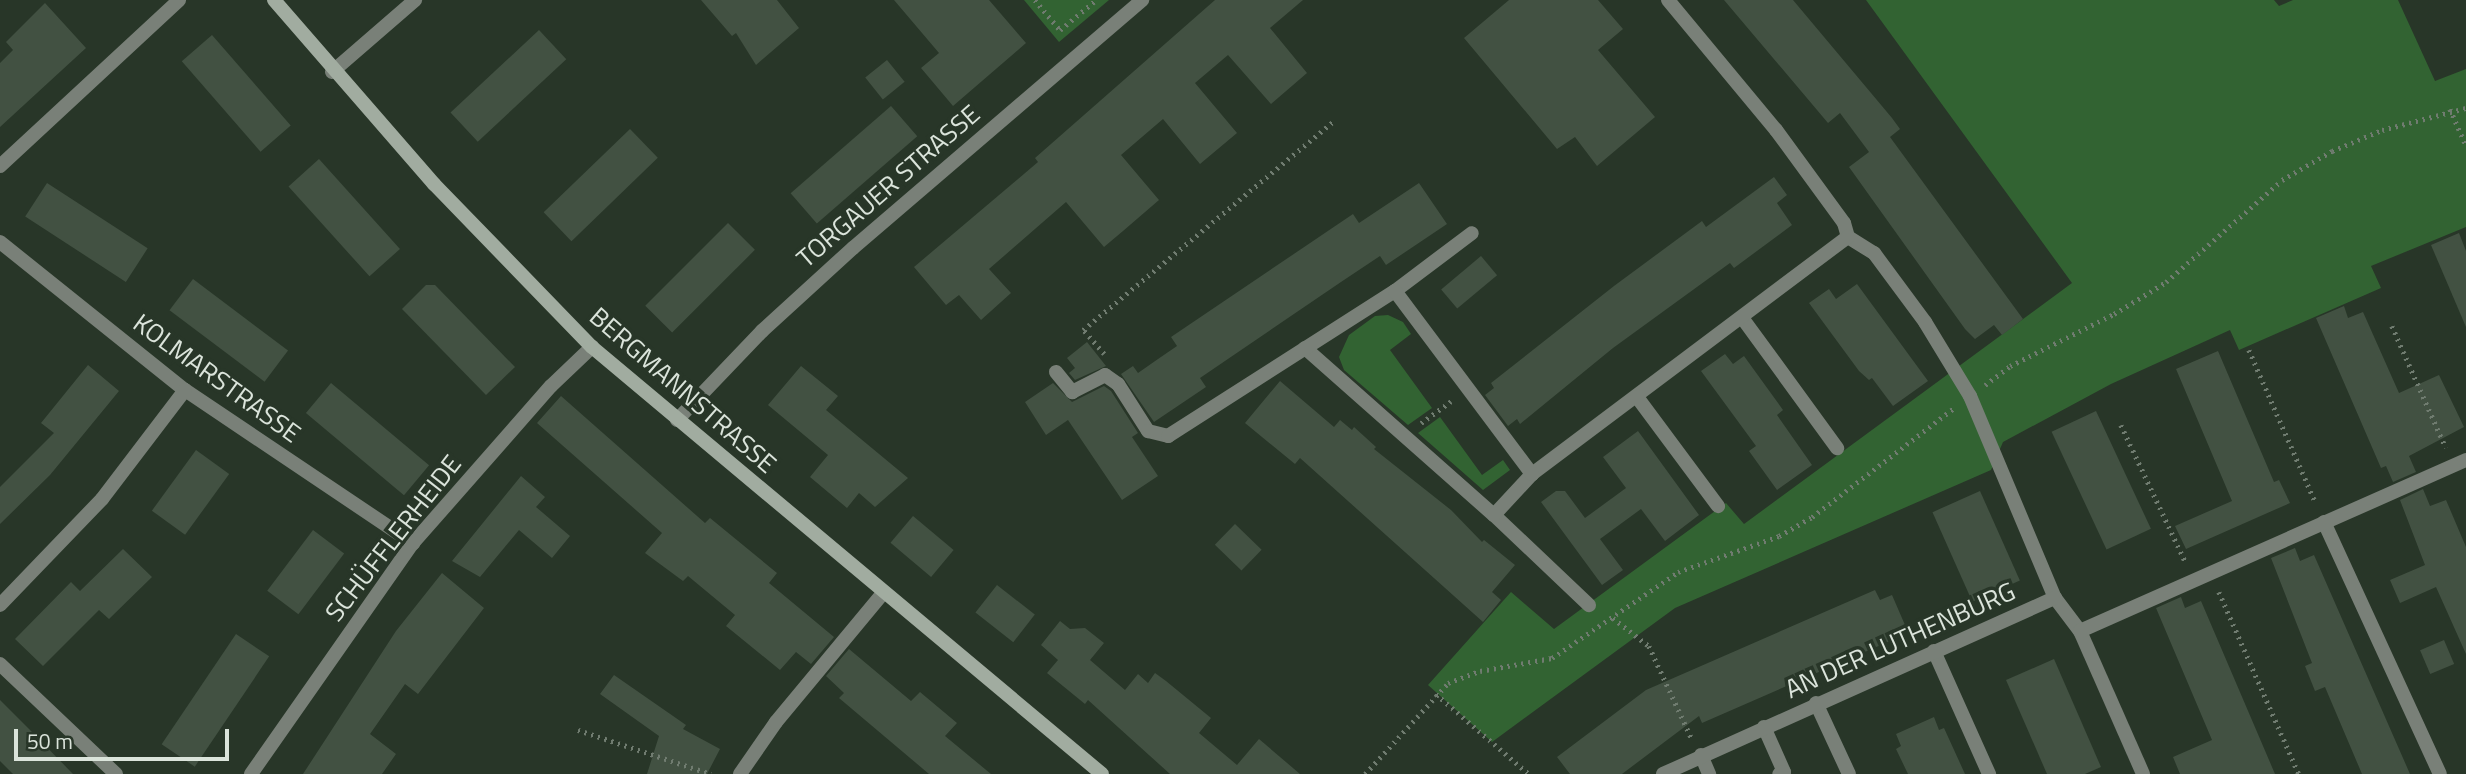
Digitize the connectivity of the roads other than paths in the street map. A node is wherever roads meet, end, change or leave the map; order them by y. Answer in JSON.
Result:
{"nodes":[{"id":1,"x":179,"y":0,"type":"edge"},
{"id":2,"x":274,"y":0,"type":"edge"},
{"id":3,"x":415,"y":0,"type":"edge"},
{"id":4,"x":1142,"y":0,"type":"edge"},
{"id":5,"x":1668,"y":0,"type":"edge"},
{"id":6,"x":332,"y":72,"type":"junction"},
{"id":7,"x":0,"y":166,"type":"edge"},
{"id":8,"x":1472,"y":233,"type":"dead end"},
{"id":9,"x":1848,"y":237,"type":"junction"},
{"id":10,"x":0,"y":242,"type":"edge"},
{"id":11,"x":1395,"y":290,"type":"junction"},
{"id":12,"x":1743,"y":319,"type":"junction"},
{"id":13,"x":592,"y":347,"type":"junction"},
{"id":14,"x":1305,"y":348,"type":"junction"},
{"id":15,"x":1056,"y":372,"type":"dead end"},
{"id":16,"x":185,"y":390,"type":"junction"},
{"id":17,"x":1637,"y":397,"type":"junction"},
{"id":18,"x":677,"y":420,"type":"junction"},
{"id":19,"x":1837,"y":447,"type":"dead end"},
{"id":20,"x":2460,"y":462,"type":"edge"},
{"id":21,"x":1532,"y":474,"type":"junction"},
{"id":22,"x":1718,"y":506,"type":"dead end"},
{"id":23,"x":1493,"y":515,"type":"junction"},
{"id":24,"x":2324,"y":522,"type":"junction"},
{"id":25,"x":413,"y":543,"type":"junction"},
{"id":26,"x":883,"y":593,"type":"junction"},
{"id":27,"x":2056,"y":598,"type":"junction"},
{"id":28,"x":0,"y":605,"type":"edge"},
{"id":29,"x":1589,"y":605,"type":"road end"},
{"id":30,"x":2080,"y":631,"type":"junction"},
{"id":31,"x":1934,"y":651,"type":"junction"},
{"id":32,"x":0,"y":664,"type":"edge"},
{"id":33,"x":1816,"y":703,"type":"junction"},
{"id":34,"x":1763,"y":727,"type":"junction"},
{"id":35,"x":1701,"y":755,"type":"junction"},
{"id":36,"x":116,"y":774,"type":"edge"},
{"id":37,"x":251,"y":774,"type":"edge"},
{"id":38,"x":740,"y":774,"type":"edge"},
{"id":39,"x":1102,"y":774,"type":"edge"},
{"id":40,"x":1663,"y":774,"type":"edge"},
{"id":41,"x":1709,"y":774,"type":"edge"},
{"id":42,"x":1779,"y":774,"type":"edge"},
{"id":43,"x":1849,"y":774,"type":"edge"},
{"id":44,"x":1989,"y":774,"type":"edge"},
{"id":45,"x":2143,"y":774,"type":"edge"},
{"id":46,"x":2440,"y":774,"type":"edge"}],
"edges":[{"from":1,"to":7,"type":"street"},
{"from":2,"to":6,"type":"street","name":"BERGMANNSTRASSE"},
{"from":3,"to":6,"type":"street"},
{"from":4,"to":18,"type":"street","name":"TORGAUER STRASSE"},
{"from":5,"to":9,"type":"street"},
{"from":6,"to":13,"type":"street","name":"BERGMANNSTRASSE"},
{"from":8,"to":11,"type":"street"},
{"from":9,"to":12,"type":"street"},
{"from":9,"to":27,"type":"street","name":"AN DER LUTHENBURG"},
{"from":10,"to":16,"type":"street","name":"KOLMARSTRASSE"},
{"from":11,"to":14,"type":"street"},
{"from":11,"to":21,"type":"street"},
{"from":12,"to":17,"type":"street"},
{"from":12,"to":19,"type":"street"},
{"from":13,"to":18,"type":"street","name":"BERGMANNSTRASSE"},
{"from":13,"to":25,"type":"street","name":"SCHÜFFLERHEIDE"},
{"from":14,"to":15,"type":"street"},
{"from":14,"to":23,"type":"street"},
{"from":16,"to":25,"type":"street","name":"KOLMARSTRASSE"},
{"from":16,"to":28,"type":"street"},
{"from":17,"to":21,"type":"street"},
{"from":17,"to":22,"type":"street"},
{"from":18,"to":26,"type":"street","name":"BERGMANNSTRASSE"},
{"from":20,"to":24,"type":"street"},
{"from":21,"to":23,"type":"street"},
{"from":23,"to":29,"type":"street"},
{"from":24,"to":30,"type":"street"},
{"from":24,"to":46,"type":"street"},
{"from":25,"to":37,"type":"street","name":"SCHÜFFLERHEIDE"},
{"from":26,"to":38,"type":"street"},
{"from":26,"to":39,"type":"street","name":"BERGMANNSTRASSE"},
{"from":27,"to":30,"type":"street","name":"AN DER LUTHENBURG"},
{"from":27,"to":31,"type":"street","name":"AN DER LUTHENBURG"},
{"from":30,"to":45,"type":"street","name":"AN DER LUTHENBURG"},
{"from":31,"to":33,"type":"street","name":"AN DER LUTHENBURG"},
{"from":31,"to":44,"type":"street"},
{"from":32,"to":36,"type":"street"},
{"from":33,"to":34,"type":"street","name":"AN DER LUTHENBURG"},
{"from":33,"to":43,"type":"street"},
{"from":34,"to":35,"type":"street","name":"AN DER LUTHENBURG"},
{"from":34,"to":42,"type":"street","name":"AN DER LUTHENBURG"},
{"from":35,"to":40,"type":"street","name":"AN DER LUTHENBURG"},
{"from":35,"to":41,"type":"street"}]}
